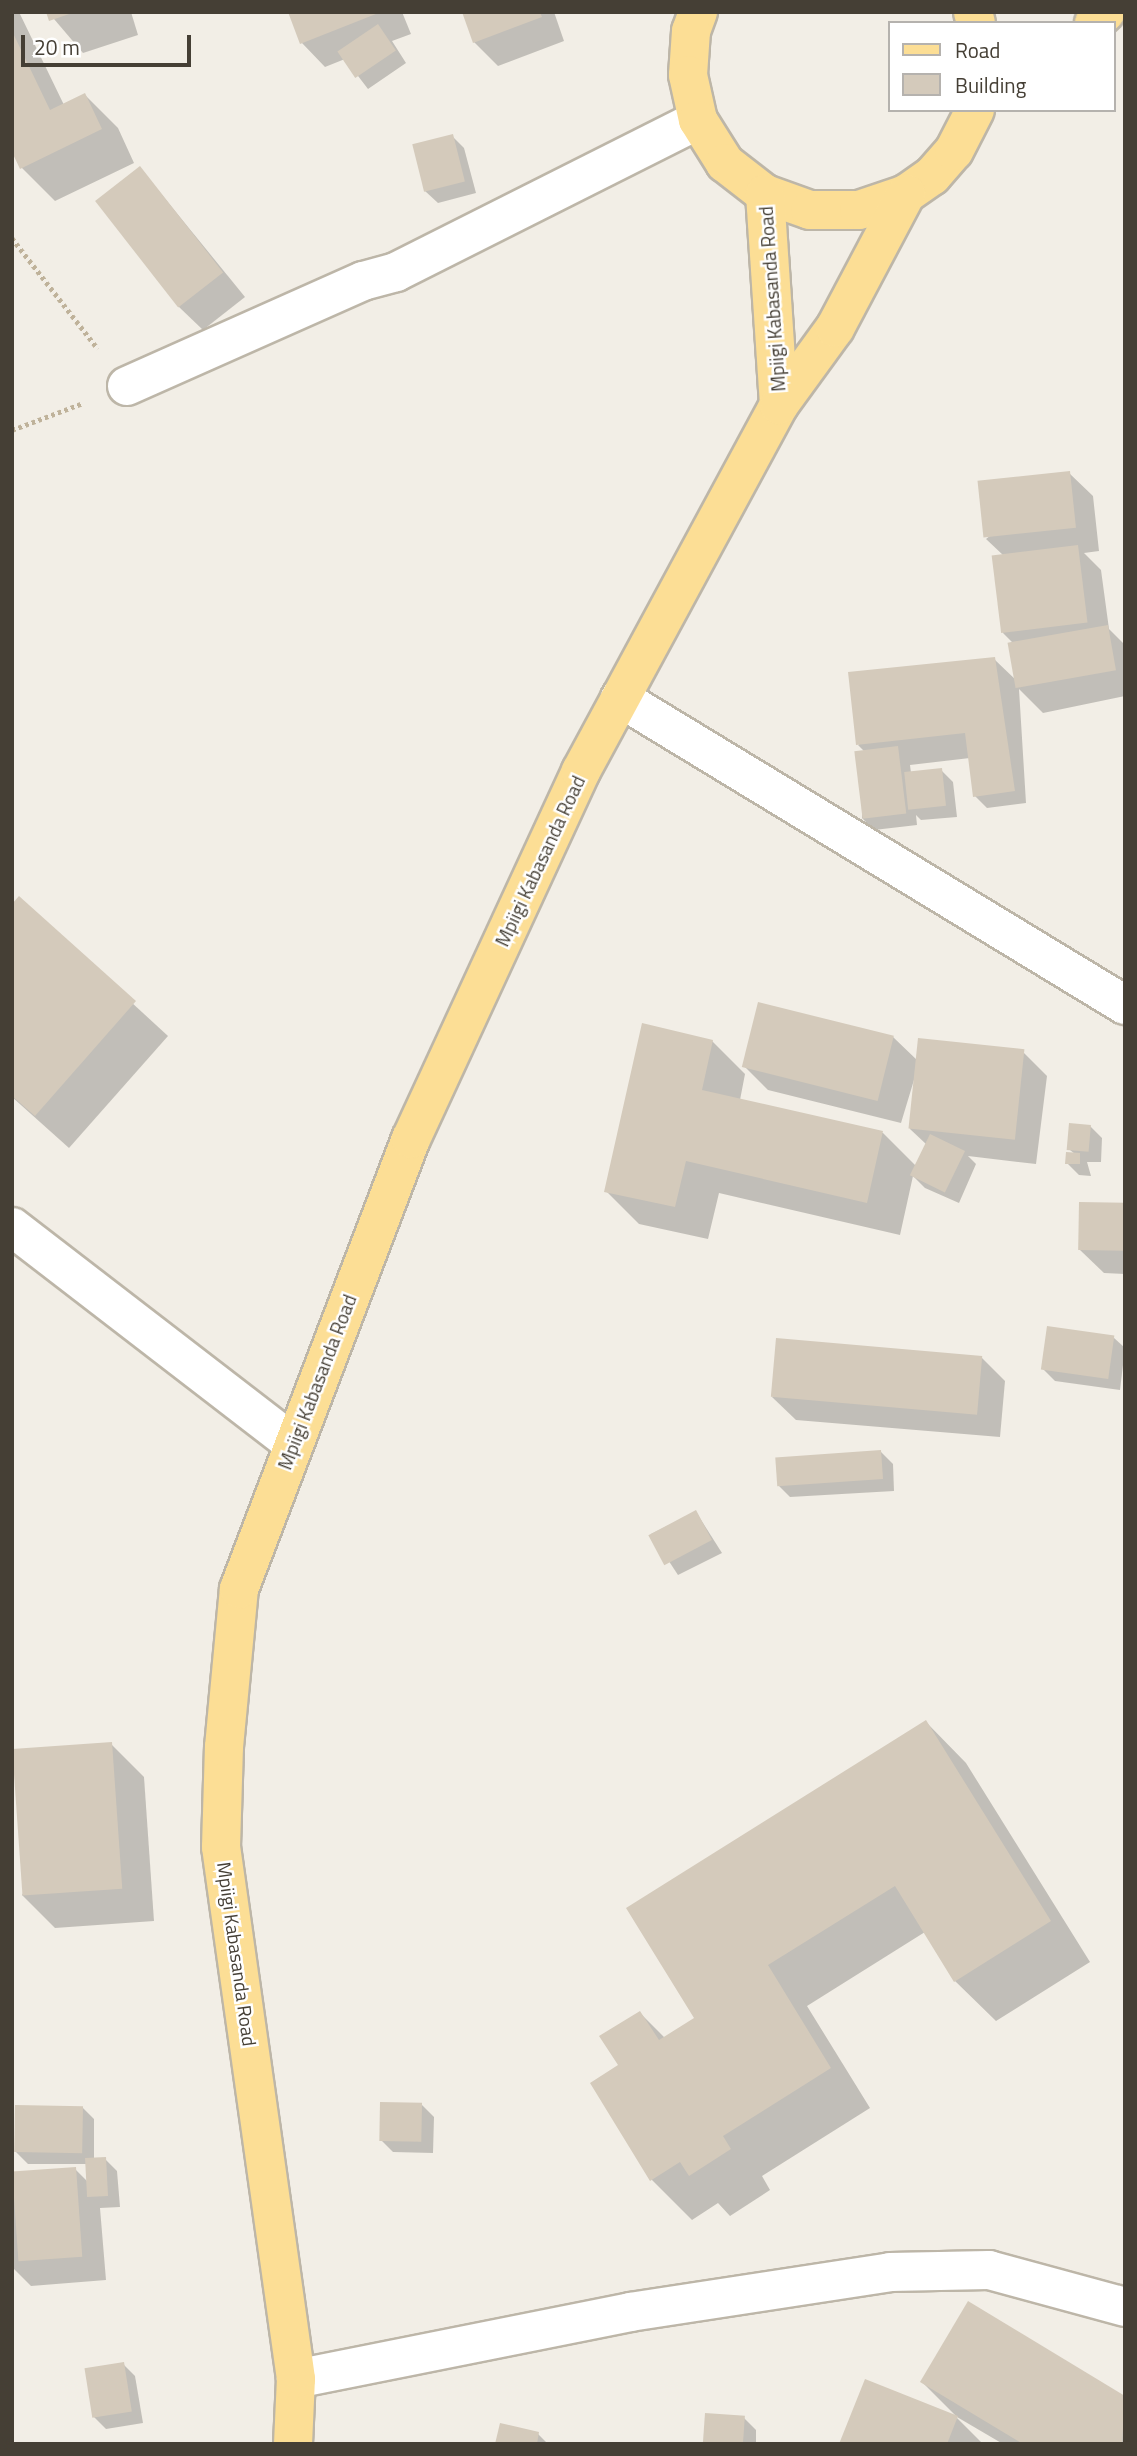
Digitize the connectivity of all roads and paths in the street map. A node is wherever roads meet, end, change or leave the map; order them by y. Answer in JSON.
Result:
{"nodes":[{"id":1,"x":698,"y":12,"type":"edge"},
{"id":2,"x":974,"y":112,"type":"edge"},
{"id":3,"x":997,"y":112,"type":"edge"},
{"id":4,"x":698,"y":120,"type":"junction"},
{"id":5,"x":954,"y":151,"type":"junction"},
{"id":6,"x":765,"y":194,"type":"junction"},
{"id":7,"x":906,"y":194,"type":"junction"},
{"id":8,"x":12,"y":238,"type":"edge"},
{"id":9,"x":127,"y":386,"type":"junction"},
{"id":10,"x":779,"y":405,"type":"junction"},
{"id":11,"x":12,"y":430,"type":"edge"},
{"id":12,"x":620,"y":698,"type":"junction"},
{"id":13,"x":1125,"y":1005,"type":"edge"},
{"id":14,"x":12,"y":1227,"type":"edge"},
{"id":15,"x":292,"y":1443,"type":"junction"},
{"id":16,"x":1125,"y":2307,"type":"edge"},
{"id":17,"x":296,"y":2379,"type":"junction"},
{"id":18,"x":293,"y":2444,"type":"edge"}],
"edges":[{"from":1,"to":4,"type":"main road"},
{"from":2,"to":5,"type":"main road"},
{"from":3,"to":5,"type":"main road"},
{"from":4,"to":6,"type":"main road"},
{"from":4,"to":9,"type":"street"},
{"from":5,"to":7,"type":"main road"},
{"from":6,"to":7,"type":"main road"},
{"from":6,"to":10,"type":"main road","name":"Mpiigi Kabasanda Road"},
{"from":7,"to":10,"type":"main road","name":"Mpiigi Kabasanda Road"},
{"from":8,"to":9,"type":"path"},
{"from":9,"to":11,"type":"path"},
{"from":10,"to":12,"type":"main road","name":"Mpiigi Kabasanda Road"},
{"from":12,"to":13,"type":"street"},
{"from":12,"to":15,"type":"main road","name":"Mpiigi Kabasanda Road"},
{"from":14,"to":15,"type":"street"},
{"from":15,"to":17,"type":"main road","name":"Mpiigi Kabasanda Road"},
{"from":16,"to":17,"type":"street"},
{"from":17,"to":18,"type":"main road","name":"Mpiigi Kabasanda Road"}]}
